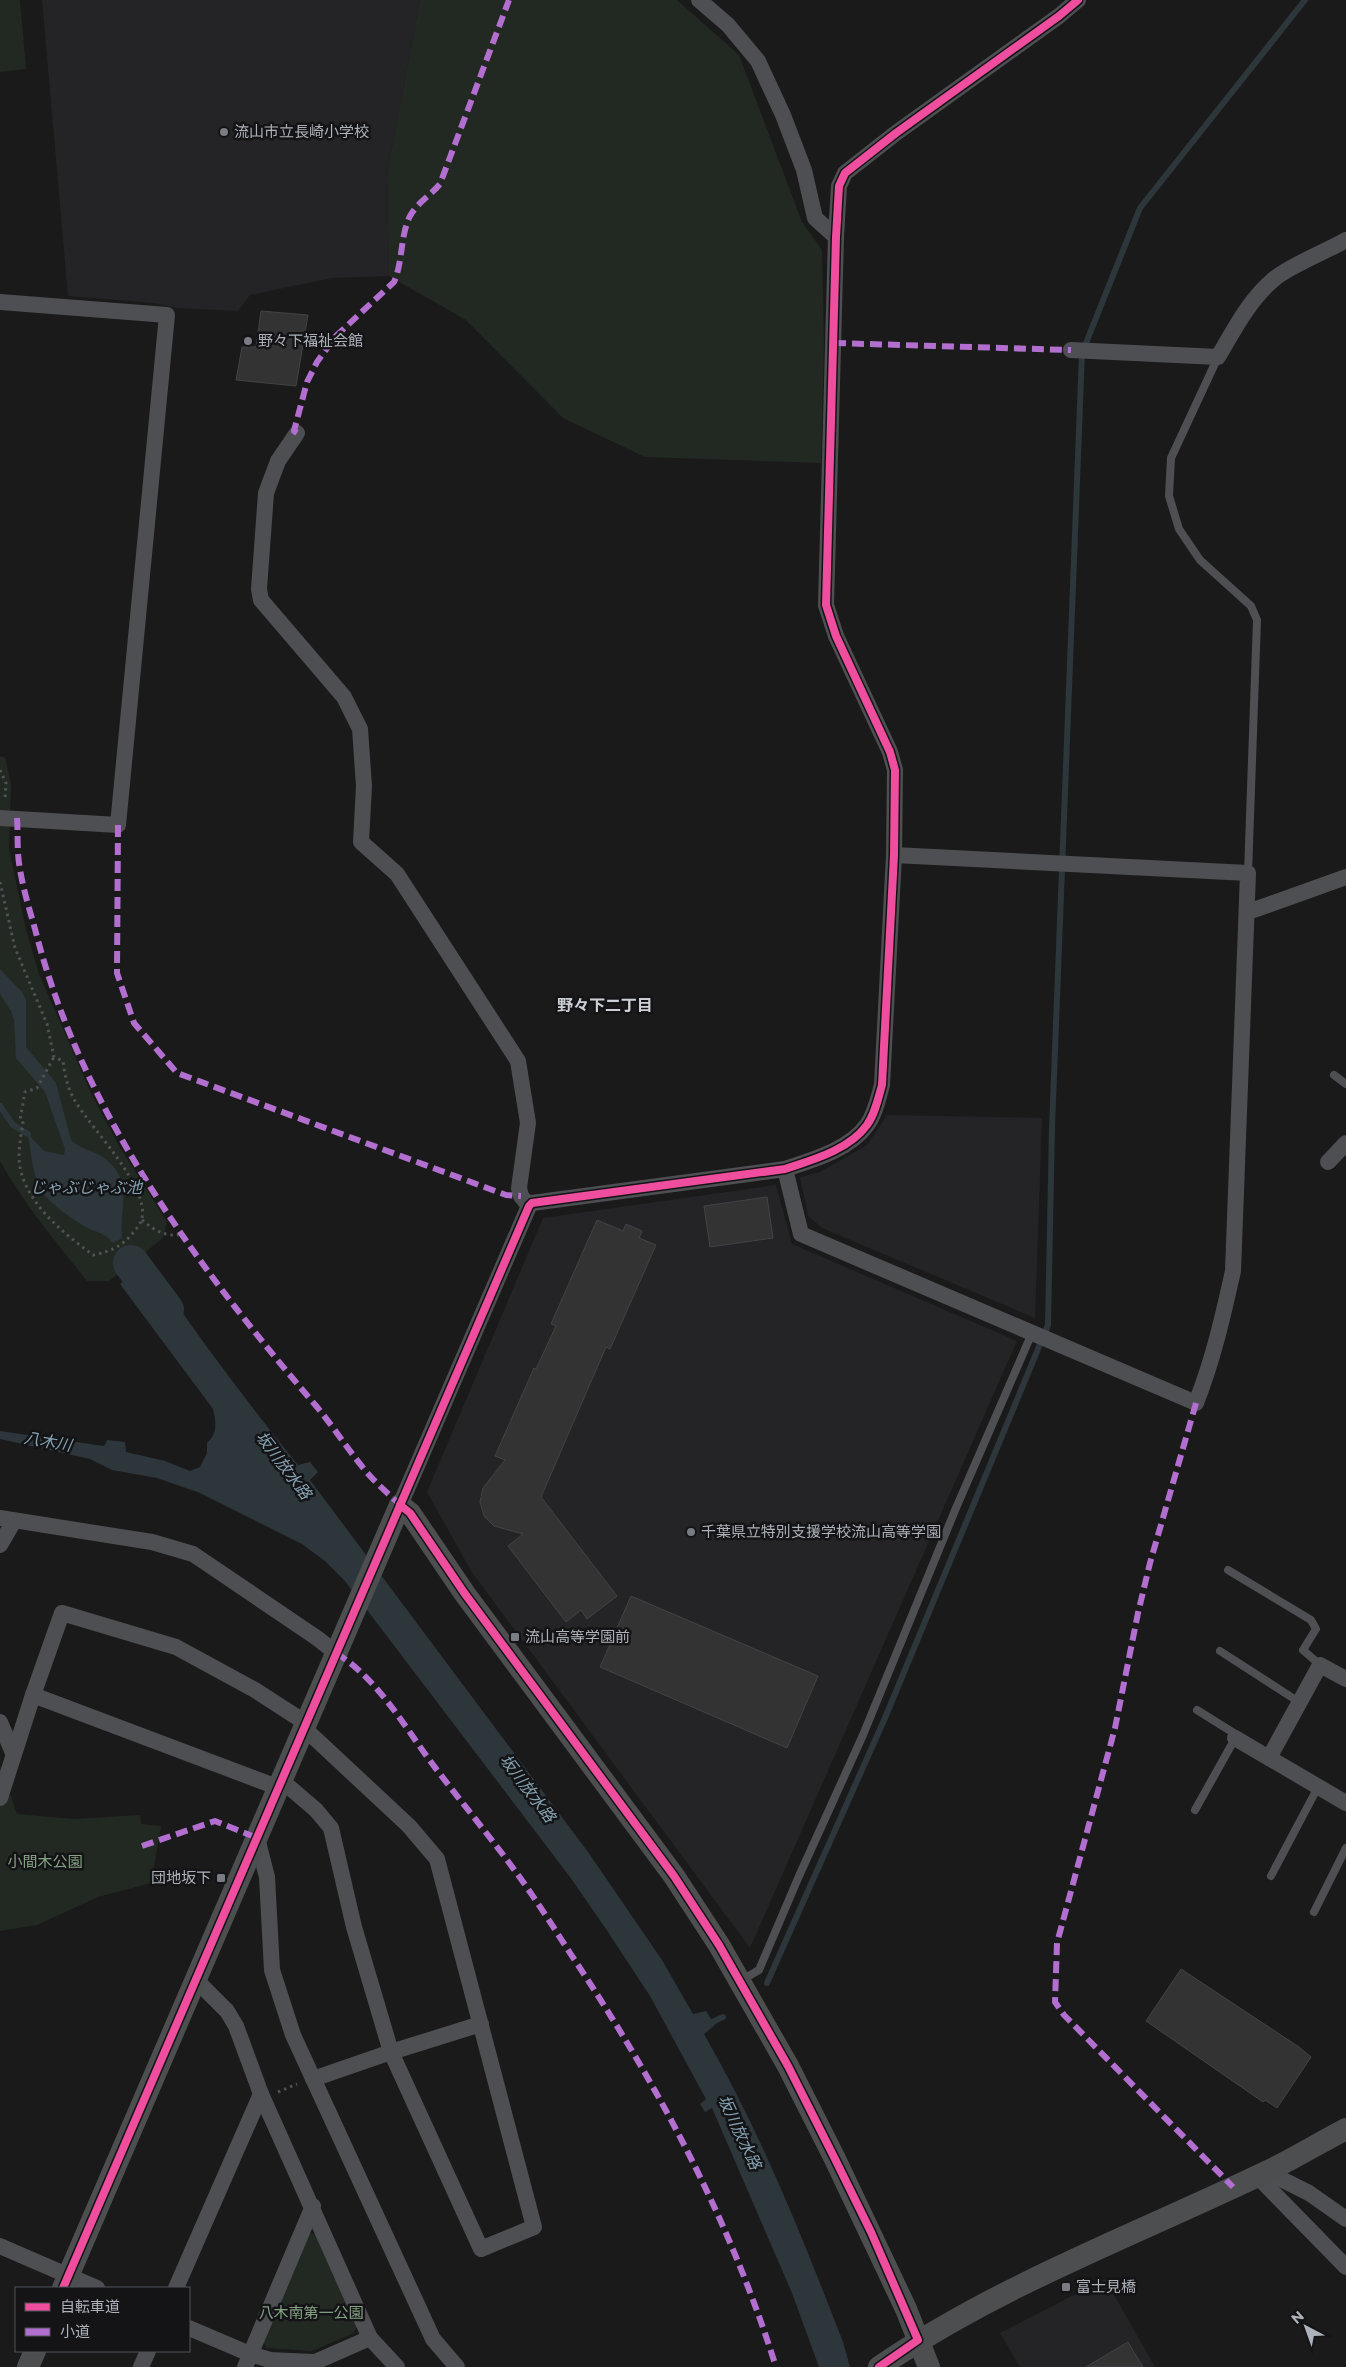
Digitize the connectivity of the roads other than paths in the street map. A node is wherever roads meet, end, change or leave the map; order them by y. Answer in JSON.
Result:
{"nodes":[{"id":1,"x":699,"y":0,"type":"edge"},
{"id":2,"x":1078,"y":0,"type":"edge"},
{"id":3,"x":836,"y":236,"type":"junction"},
{"id":4,"x":1346,"y":240,"type":"edge"},
{"id":5,"x":0,"y":302,"type":"edge"},
{"id":6,"x":1079,"y":351,"type":"dead end"},
{"id":7,"x":1218,"y":358,"type":"junction"},
{"id":8,"x":296,"y":433,"type":"dead end"},
{"id":9,"x":0,"y":818,"type":"edge"},
{"id":10,"x":894,"y":854,"type":"junction"},
{"id":11,"x":1248,"y":873,"type":"junction"},
{"id":12,"x":1346,"y":876,"type":"edge"},
{"id":13,"x":1248,"y":912,"type":"junction"},
{"id":14,"x":1334,"y":1075,"type":"dead end"},
{"id":15,"x":1346,"y":1084,"type":"edge"},
{"id":16,"x":1346,"y":1143,"type":"edge"},
{"id":17,"x":1328,"y":1162,"type":"dead end"},
{"id":18,"x":784,"y":1169,"type":"junction"},
{"id":19,"x":529,"y":1206,"type":"junction"},
{"id":20,"x":1033,"y":1331,"type":"junction"},
{"id":21,"x":397,"y":1513,"type":"junction"},
{"id":22,"x":7,"y":1520,"type":"edge"},
{"id":23,"x":0,"y":1544,"type":"edge"},
{"id":24,"x":1228,"y":1570,"type":"dead end"},
{"id":25,"x":339,"y":1644,"type":"junction"},
{"id":26,"x":1220,"y":1651,"type":"dead end"},
{"id":27,"x":1320,"y":1665,"type":"junction"},
{"id":28,"x":1346,"y":1679,"type":"edge"},
{"id":29,"x":33,"y":1695,"type":"junction"},
{"id":30,"x":1299,"y":1702,"type":"junction"},
{"id":31,"x":1197,"y":1710,"type":"dead end"},
{"id":32,"x":0,"y":1722,"type":"edge"},
{"id":33,"x":305,"y":1725,"type":"junction"},
{"id":34,"x":1235,"y":1738,"type":"junction"},
{"id":35,"x":14,"y":1753,"type":"junction"},
{"id":36,"x":1269,"y":1758,"type":"junction"},
{"id":37,"x":279,"y":1784,"type":"junction"},
{"id":38,"x":1318,"y":1787,"type":"junction"},
{"id":39,"x":0,"y":1798,"type":"edge"},
{"id":40,"x":1346,"y":1803,"type":"edge"},
{"id":41,"x":1195,"y":1810,"type":"dead end"},
{"id":42,"x":257,"y":1838,"type":"junction"},
{"id":43,"x":1346,"y":1848,"type":"edge"},
{"id":44,"x":1271,"y":1876,"type":"dead end"},
{"id":45,"x":1314,"y":1912,"type":"dead end"},
{"id":46,"x":196,"y":1980,"type":"junction"},
{"id":47,"x":741,"y":1981,"type":"junction"},
{"id":48,"x":481,"y":2024,"type":"junction"},
{"id":49,"x":391,"y":2052,"type":"junction"},
{"id":50,"x":313,"y":2078,"type":"junction"},
{"id":51,"x":262,"y":2096,"type":"junction"},
{"id":52,"x":1346,"y":2129,"type":"edge"},
{"id":53,"x":1262,"y":2174,"type":"junction"},
{"id":54,"x":313,"y":2206,"type":"junction"},
{"id":55,"x":1346,"y":2219,"type":"edge"},
{"id":56,"x":0,"y":2246,"type":"edge"},
{"id":57,"x":1346,"y":2267,"type":"edge"},
{"id":58,"x":65,"y":2282,"type":"edge"},
{"id":59,"x":92,"y":2287,"type":"edge"},
{"id":60,"x":176,"y":2287,"type":"edge"},
{"id":61,"x":190,"y":2329,"type":"edge"},
{"id":62,"x":370,"y":2338,"type":"junction"},
{"id":63,"x":909,"y":2346,"type":"junction"},
{"id":64,"x":35,"y":2352,"type":"edge"},
{"id":65,"x":148,"y":2352,"type":"edge"},
{"id":66,"x":247,"y":2360,"type":"edge"},
{"id":67,"x":316,"y":2365,"type":"edge"},
{"id":68,"x":28,"y":2367,"type":"edge"},
{"id":69,"x":141,"y":2367,"type":"edge"},
{"id":70,"x":397,"y":2367,"type":"edge"},
{"id":71,"x":456,"y":2367,"type":"edge"},
{"id":72,"x":879,"y":2367,"type":"edge"},
{"id":73,"x":929,"y":2367,"type":"edge"}],
"edges":[{"from":1,"to":3,"type":"street"},
{"from":2,"to":3,"type":"street"},
{"from":3,"to":10,"type":"street"},
{"from":4,"to":7,"type":"street"},
{"from":5,"to":9,"type":"street"},
{"from":6,"to":7,"type":"street"},
{"from":7,"to":11,"type":"lane"},
{"from":8,"to":19,"type":"street"},
{"from":10,"to":11,"type":"street"},
{"from":10,"to":18,"type":"street"},
{"from":11,"to":13,"type":"street"},
{"from":12,"to":13,"type":"street"},
{"from":13,"to":20,"type":"street"},
{"from":14,"to":15,"type":"lane"},
{"from":16,"to":17,"type":"street"},
{"from":18,"to":19,"type":"street"},
{"from":18,"to":20,"type":"street"},
{"from":19,"to":21,"type":"street"},
{"from":20,"to":47,"type":"lane"},
{"from":21,"to":25,"type":"street"},
{"from":21,"to":47,"type":"street"},
{"from":22,"to":23,"type":"street"},
{"from":22,"to":25,"type":"street"},
{"from":24,"to":27,"type":"lane"},
{"from":25,"to":33,"type":"street"},
{"from":26,"to":30,"type":"lane"},
{"from":27,"to":28,"type":"street"},
{"from":27,"to":30,"type":"street"},
{"from":29,"to":33,"type":"street"},
{"from":29,"to":35,"type":"street"},
{"from":29,"to":37,"type":"street"},
{"from":30,"to":36,"type":"street"},
{"from":31,"to":34,"type":"lane"},
{"from":32,"to":35,"type":"street"},
{"from":33,"to":37,"type":"street"},
{"from":33,"to":48,"type":"street"},
{"from":34,"to":36,"type":"street"},
{"from":34,"to":41,"type":"lane"},
{"from":35,"to":39,"type":"street"},
{"from":36,"to":38,"type":"street"},
{"from":37,"to":42,"type":"street"},
{"from":37,"to":49,"type":"street"},
{"from":38,"to":40,"type":"street"},
{"from":38,"to":44,"type":"lane"},
{"from":42,"to":46,"type":"street"},
{"from":42,"to":50,"type":"street"},
{"from":43,"to":45,"type":"lane"},
{"from":46,"to":51,"type":"street"},
{"from":46,"to":58,"type":"street"},
{"from":47,"to":63,"type":"street"},
{"from":48,"to":49,"type":"street"},
{"from":48,"to":49,"type":"street"},
{"from":49,"to":50,"type":"street"},
{"from":50,"to":71,"type":"street"},
{"from":51,"to":54,"type":"street"},
{"from":51,"to":60,"type":"street"},
{"from":52,"to":53,"type":"street"},
{"from":53,"to":55,"type":"street"},
{"from":53,"to":57,"type":"street"},
{"from":53,"to":63,"type":"street"},
{"from":54,"to":62,"type":"street"},
{"from":54,"to":66,"type":"street"},
{"from":56,"to":58,"type":"street"},
{"from":58,"to":59,"type":"street"},
{"from":61,"to":66,"type":"street"},
{"from":62,"to":67,"type":"street"},
{"from":62,"to":70,"type":"street"},
{"from":63,"to":72,"type":"street"},
{"from":63,"to":73,"type":"street"},
{"from":64,"to":68,"type":"street"},
{"from":65,"to":69,"type":"street"},
{"from":66,"to":67,"type":"street"}]}
